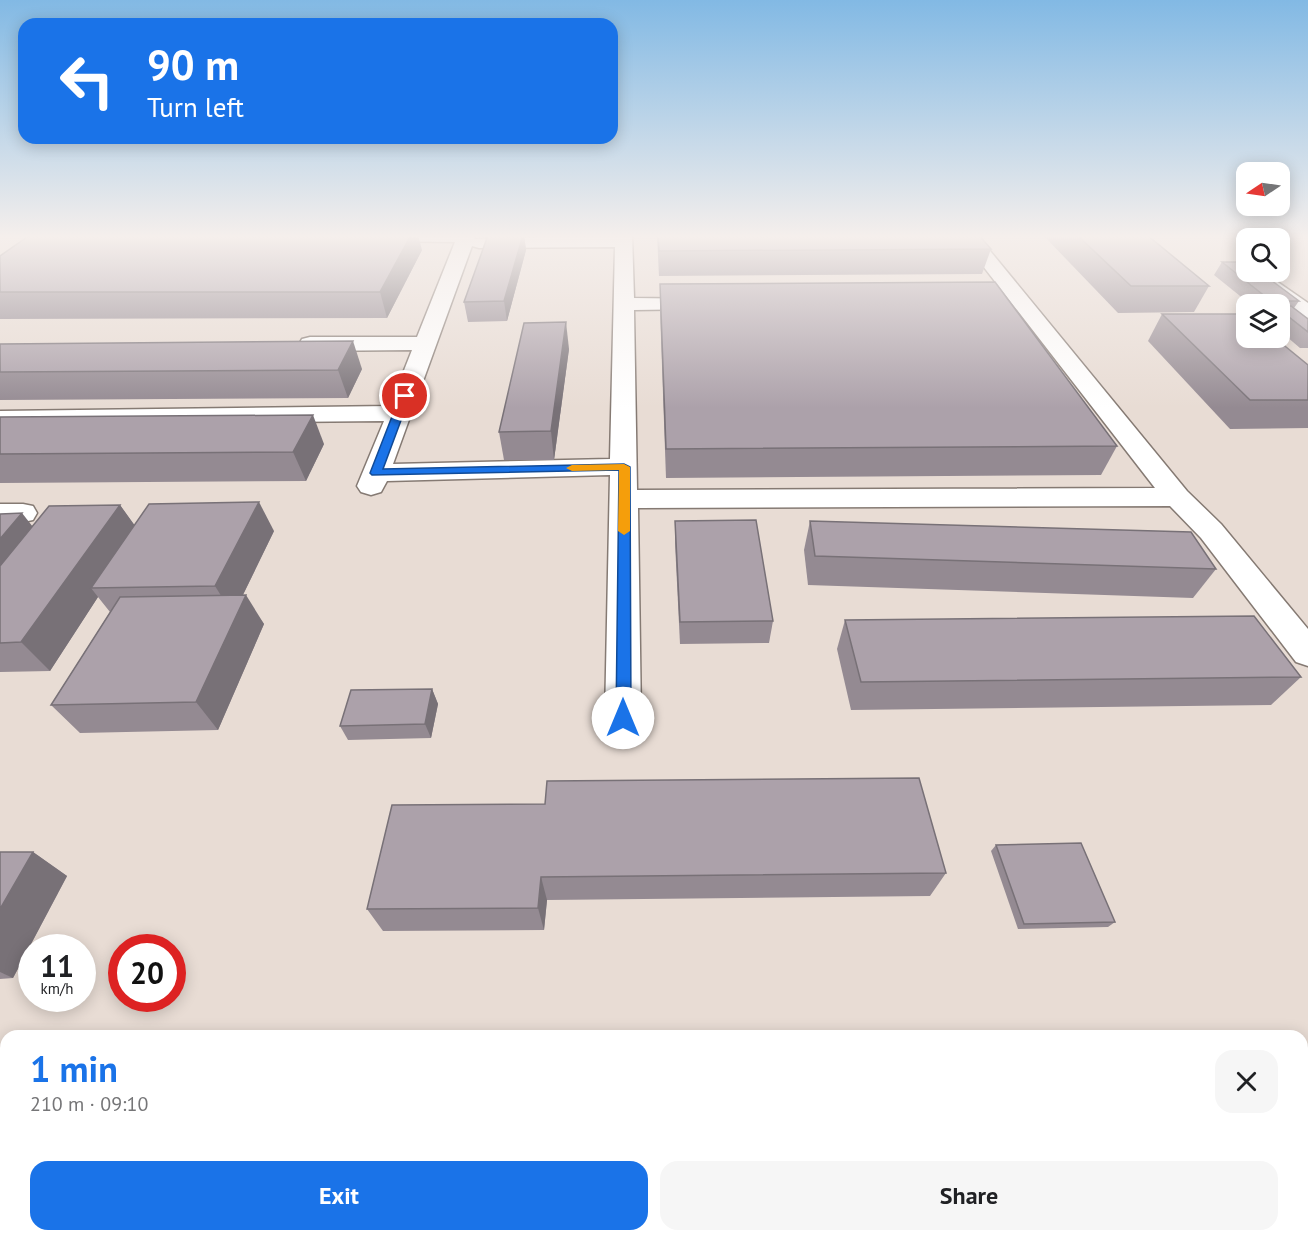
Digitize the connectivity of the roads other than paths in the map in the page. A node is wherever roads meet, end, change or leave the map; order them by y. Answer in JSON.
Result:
{"nodes":[{"id":1,"x":444,"y":293,"type":"edge"},
{"id":2,"x":625,"y":293,"type":"edge"},
{"id":3,"x":1003,"y":293,"type":"edge"},
{"id":4,"x":1281,"y":293,"type":"edge"},
{"id":5,"x":721,"y":303,"type":"edge"},
{"id":6,"x":625,"y":304,"type":"junction"},
{"id":7,"x":1307,"y":310,"type":"edge"},
{"id":8,"x":425,"y":344,"type":"junction"},
{"id":9,"x":284,"y":345,"type":"edge"},
{"id":10,"x":399,"y":413,"type":"junction"},
{"id":11,"x":0,"y":417,"type":"edge"},
{"id":12,"x":624,"y":467,"type":"junction"},
{"id":13,"x":1177,"y":497,"type":"junction"},
{"id":14,"x":624,"y":499,"type":"junction"},
{"id":15,"x":1308,"y":653,"type":"edge"},
{"id":16,"x":623,"y":718,"type":"dead end"}],
"edges":[{"from":1,"to":8,"type":"street"},
{"from":2,"to":6,"type":"street"},
{"from":3,"to":13,"type":"street"},
{"from":4,"to":7,"type":"street"},
{"from":5,"to":6,"type":"street"},
{"from":6,"to":12,"type":"street"},
{"from":8,"to":9,"type":"street"},
{"from":8,"to":10,"type":"street"},
{"from":10,"to":11,"type":"street"},
{"from":10,"to":12,"type":"street"},
{"from":12,"to":14,"type":"street"},
{"from":13,"to":14,"type":"street"},
{"from":13,"to":15,"type":"street"},
{"from":14,"to":16,"type":"street"}]}
